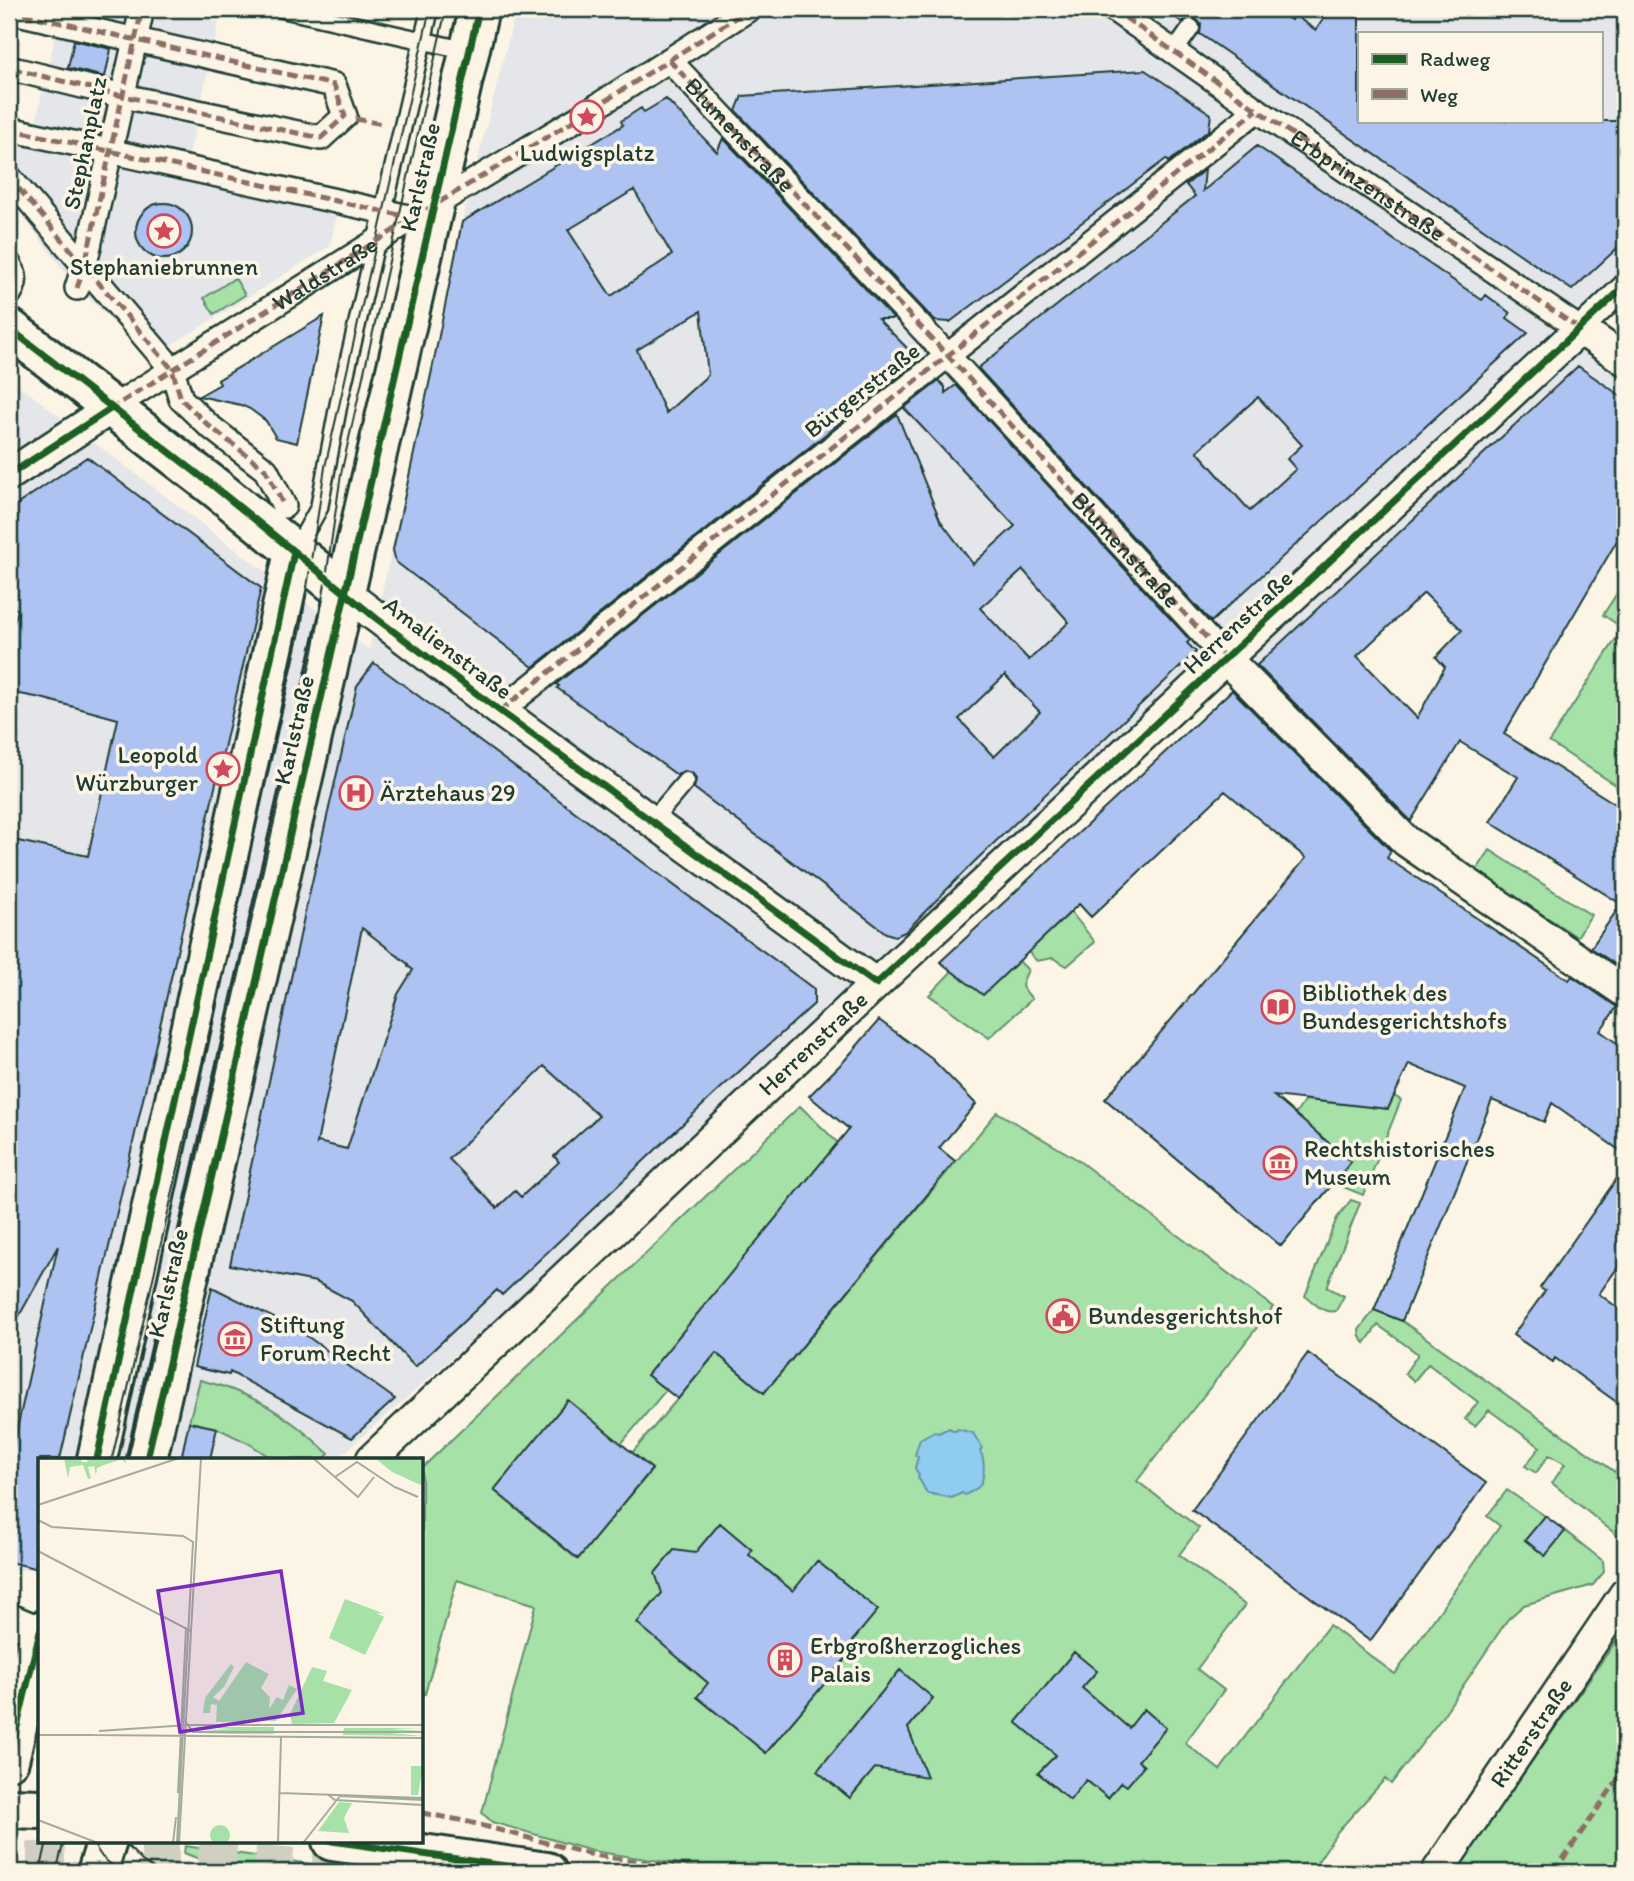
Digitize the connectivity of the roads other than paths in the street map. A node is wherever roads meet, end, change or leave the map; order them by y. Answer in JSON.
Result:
{"nodes":[{"id":1,"x":142,"y":9,"type":"edge"},
{"id":2,"x":282,"y":9,"type":"edge"},
{"id":3,"x":430,"y":9,"type":"edge"},
{"id":4,"x":479,"y":9,"type":"edge"},
{"id":5,"x":749,"y":9,"type":"edge"},
{"id":6,"x":1113,"y":9,"type":"edge"},
{"id":7,"x":9,"y":10,"type":"edge"},
{"id":8,"x":1191,"y":28,"type":"dead end"},
{"id":9,"x":135,"y":39,"type":"junction"},
{"id":10,"x":423,"y":41,"type":"junction"},
{"id":11,"x":469,"y":51,"type":"junction"},
{"id":12,"x":1174,"y":52,"type":"junction"},
{"id":13,"x":669,"y":60,"type":"junction"},
{"id":14,"x":9,"y":68,"type":"edge"},
{"id":15,"x":122,"y":96,"type":"junction"},
{"id":16,"x":1257,"y":110,"type":"junction"},
{"id":17,"x":9,"y":129,"type":"edge"},
{"id":18,"x":110,"y":150,"type":"junction"},
{"id":19,"x":9,"y":177,"type":"edge"},
{"id":20,"x":384,"y":212,"type":"junction"},
{"id":21,"x":423,"y":213,"type":"junction"},
{"id":22,"x":377,"y":242,"type":"junction"},
{"id":23,"x":9,"y":258,"type":"edge"},
{"id":24,"x":85,"y":264,"type":"junction"},
{"id":25,"x":1625,"y":286,"type":"edge"},
{"id":26,"x":78,"y":288,"type":"dead end"},
{"id":27,"x":9,"y":300,"type":"edge"},
{"id":28,"x":9,"y":328,"type":"edge"},
{"id":29,"x":1580,"y":329,"type":"junction"},
{"id":30,"x":948,"y":356,"type":"junction"},
{"id":31,"x":1625,"y":360,"type":"edge"},
{"id":32,"x":172,"y":369,"type":"junction"},
{"id":33,"x":110,"y":409,"type":"junction"},
{"id":34,"x":9,"y":475,"type":"edge"},
{"id":35,"x":284,"y":506,"type":"dead end"},
{"id":36,"x":294,"y":552,"type":"junction"},
{"id":37,"x":345,"y":593,"type":"junction"},
{"id":38,"x":1226,"y":659,"type":"junction"},
{"id":39,"x":499,"y":711,"type":"junction"},
{"id":40,"x":685,"y":781,"type":"dead end"},
{"id":41,"x":652,"y":821,"type":"junction"},
{"id":42,"x":876,"y":984,"type":"junction"},
{"id":43,"x":1625,"y":992,"type":"edge"},
{"id":44,"x":97,"y":1458,"type":"edge"},
{"id":45,"x":147,"y":1458,"type":"edge"},
{"id":46,"x":373,"y":1458,"type":"edge"},
{"id":47,"x":1625,"y":1594,"type":"edge"},
{"id":48,"x":9,"y":1619,"type":"edge"},
{"id":49,"x":38,"y":1630,"type":"edge"},
{"id":50,"x":38,"y":1639,"type":"edge"},
{"id":51,"x":9,"y":1760,"type":"edge"},
{"id":52,"x":9,"y":1808,"type":"edge"},
{"id":53,"x":38,"y":1809,"type":"edge"},
{"id":54,"x":107,"y":1842,"type":"edge"},
{"id":55,"x":339,"y":1842,"type":"edge"},
{"id":56,"x":97,"y":1872,"type":"edge"},
{"id":57,"x":547,"y":1872,"type":"edge"},
{"id":58,"x":1437,"y":1872,"type":"edge"}],
"edges":[{"from":1,"to":9,"type":"street","name":"Stephanplatz"},
{"from":2,"to":10,"type":"lane"},
{"from":3,"to":10,"type":"lane"},
{"from":4,"to":11,"type":"main road","name":"Karlstraße"},
{"from":5,"to":13,"type":"street","name":"Waldstraße"},
{"from":6,"to":12,"type":"street","name":"Erbprinzenstraße"},
{"from":7,"to":9,"type":"street"},
{"from":8,"to":12,"type":"lane"},
{"from":9,"to":15,"type":"street","name":"Stephanplatz"},
{"from":9,"to":15,"type":"street"},
{"from":10,"to":11,"type":"lane"},
{"from":10,"to":20,"type":"lane"},
{"from":11,"to":21,"type":"main road","name":"Karlstraße"},
{"from":12,"to":16,"type":"street","name":"Erbprinzenstraße"},
{"from":13,"to":21,"type":"street","name":"Waldstraße"},
{"from":13,"to":30,"type":"street","name":"Blumenstraße"},
{"from":14,"to":15,"type":"street"},
{"from":15,"to":18,"type":"street","name":"Stephanplatz"},
{"from":16,"to":29,"type":"street","name":"Erbprinzenstraße"},
{"from":16,"to":30,"type":"street","name":"Bürgerstraße"},
{"from":17,"to":18,"type":"street"},
{"from":18,"to":20,"type":"street"},
{"from":18,"to":24,"type":"street","name":"Stephanplatz"},
{"from":19,"to":24,"type":"street"},
{"from":20,"to":21,"type":"street"},
{"from":20,"to":22,"type":"lane"},
{"from":21,"to":22,"type":"street","name":"Waldstraße"},
{"from":21,"to":37,"type":"main road","name":"Karlstraße"},
{"from":22,"to":32,"type":"street","name":"Waldstraße"},
{"from":22,"to":36,"type":"lane"},
{"from":23,"to":27,"type":"lane"},
{"from":24,"to":26,"type":"street","name":"Stephanplatz"},
{"from":24,"to":32,"type":"street"},
{"from":25,"to":29,"type":"street","name":"Herrenstraße"},
{"from":28,"to":33,"type":"main road","name":"Amalienstraße"},
{"from":29,"to":31,"type":"street","name":"Erbprinzenstraße"},
{"from":29,"to":38,"type":"street","name":"Herrenstraße"},
{"from":30,"to":38,"type":"street","name":"Blumenstraße"},
{"from":30,"to":39,"type":"street","name":"Bürgerstraße"},
{"from":32,"to":33,"type":"street","name":"Waldstraße"},
{"from":32,"to":35,"type":"street"},
{"from":33,"to":34,"type":"street","name":"Waldstraße"},
{"from":33,"to":36,"type":"main road","name":"Amalienstraße"},
{"from":36,"to":37,"type":"main road","name":"Amalienstraße"},
{"from":36,"to":44,"type":"main road","name":"Karlstraße"},
{"from":37,"to":39,"type":"street","name":"Amalienstraße"},
{"from":37,"to":45,"type":"main road","name":"Karlstraße"},
{"from":38,"to":42,"type":"street","name":"Herrenstraße"},
{"from":38,"to":43,"type":"street","name":"Blumenstraße"},
{"from":39,"to":41,"type":"street","name":"Amalienstraße"},
{"from":40,"to":41,"type":"lane"},
{"from":41,"to":42,"type":"street","name":"Amalienstraße"},
{"from":42,"to":46,"type":"street","name":"Herrenstraße"},
{"from":47,"to":58,"type":"street","name":"Ritterstraße"},
{"from":48,"to":49,"type":"street"},
{"from":50,"to":51,"type":"main road"},
{"from":52,"to":53,"type":"main road"},
{"from":54,"to":56,"type":"main road"},
{"from":55,"to":57,"type":"main road"}]}
